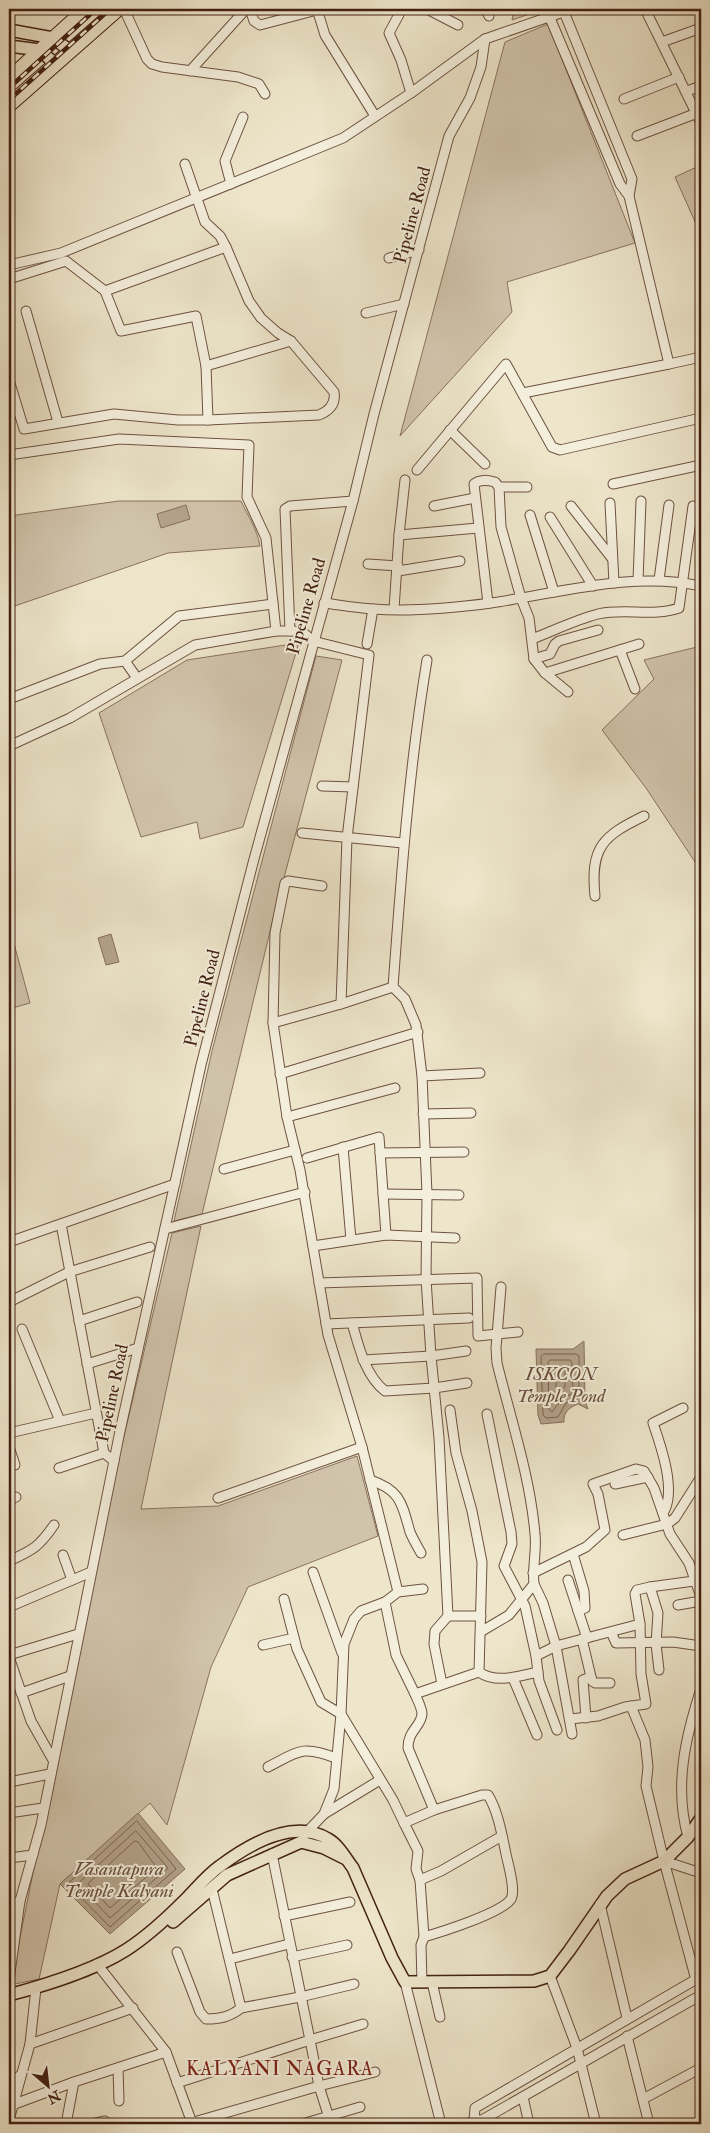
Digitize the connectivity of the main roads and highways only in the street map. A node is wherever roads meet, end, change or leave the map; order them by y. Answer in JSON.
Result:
{"nodes":[{"id":1,"x":86,"y":9,"type":"edge"},
{"id":2,"x":118,"y":9,"type":"edge"},
{"id":3,"x":9,"y":30,"type":"edge"},
{"id":4,"x":53,"y":38,"type":"junction"},
{"id":5,"x":9,"y":46,"type":"edge"},
{"id":6,"x":40,"y":50,"type":"junction"},
{"id":7,"x":69,"y":50,"type":"junction"},
{"id":8,"x":55,"y":64,"type":"junction"},
{"id":9,"x":9,"y":79,"type":"edge"},
{"id":10,"x":9,"y":105,"type":"edge"},
{"id":11,"x":701,"y":1818,"type":"edge"},
{"id":12,"x":303,"y":1837,"type":"junction"},
{"id":13,"x":223,"y":1871,"type":"junction"},
{"id":14,"x":99,"y":1967,"type":"junction"},
{"id":15,"x":36,"y":1992,"type":"junction"},
{"id":16,"x":9,"y":1995,"type":"edge"},
{"id":17,"x":9,"y":2002,"type":"edge"}],
"edges":[{"from":1,"to":4,"type":"highway"},
{"from":2,"to":7,"type":"highway"},
{"from":3,"to":4,"type":"main road"},
{"from":4,"to":6,"type":"highway"},
{"from":4,"to":7,"type":"main road"},
{"from":5,"to":6,"type":"main road"},
{"from":6,"to":8,"type":"main road"},
{"from":6,"to":9,"type":"highway"},
{"from":7,"to":8,"type":"highway"},
{"from":8,"to":10,"type":"highway"},
{"from":11,"to":12,"type":"main road"},
{"from":12,"to":13,"type":"main road"},
{"from":12,"to":13,"type":"main road"},
{"from":13,"to":14,"type":"main road"},
{"from":13,"to":14,"type":"main road"},
{"from":14,"to":15,"type":"main road"},
{"from":15,"to":16,"type":"main road"},
{"from":15,"to":17,"type":"main road"}]}
